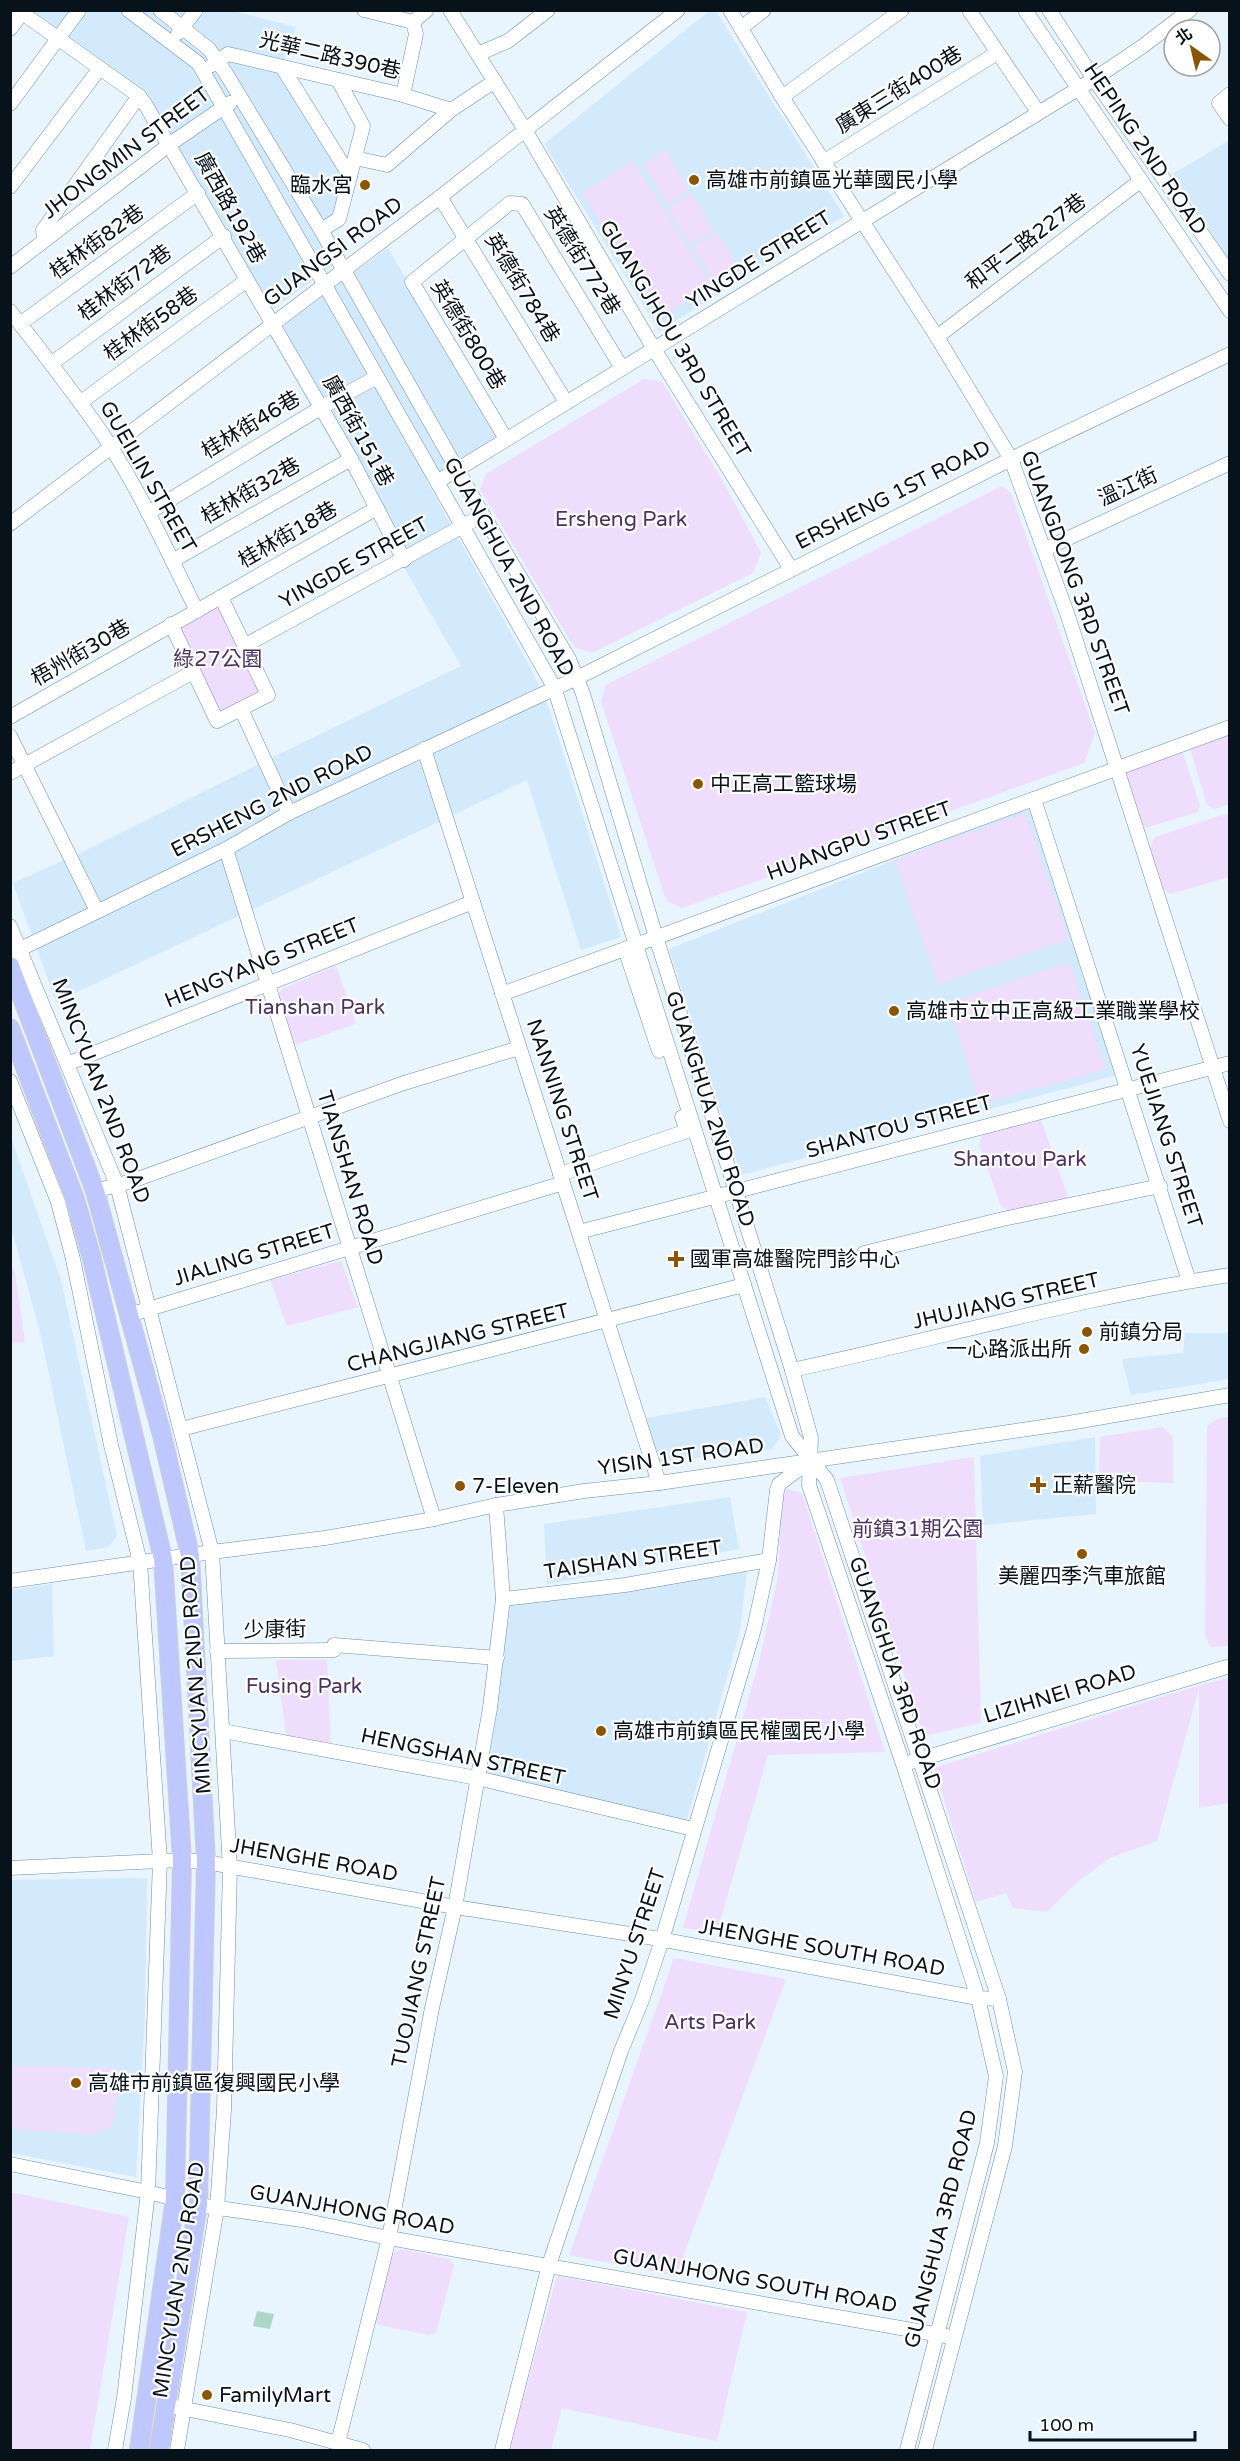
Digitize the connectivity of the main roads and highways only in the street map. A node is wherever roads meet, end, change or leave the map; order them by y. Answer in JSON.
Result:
{"nodes":[{"id":1,"x":10,"y":966,"type":"edge"},
{"id":2,"x":10,"y":1028,"type":"edge"},
{"id":3,"x":139,"y":2451,"type":"edge"},
{"id":4,"x":159,"y":2451,"type":"edge"}],
"edges":[{"from":1,"to":4,"type":"main road","name":"MINCYUAN 2ND ROAD"},
{"from":2,"to":3,"type":"main road","name":"MINCYUAN 2ND ROAD"}]}
